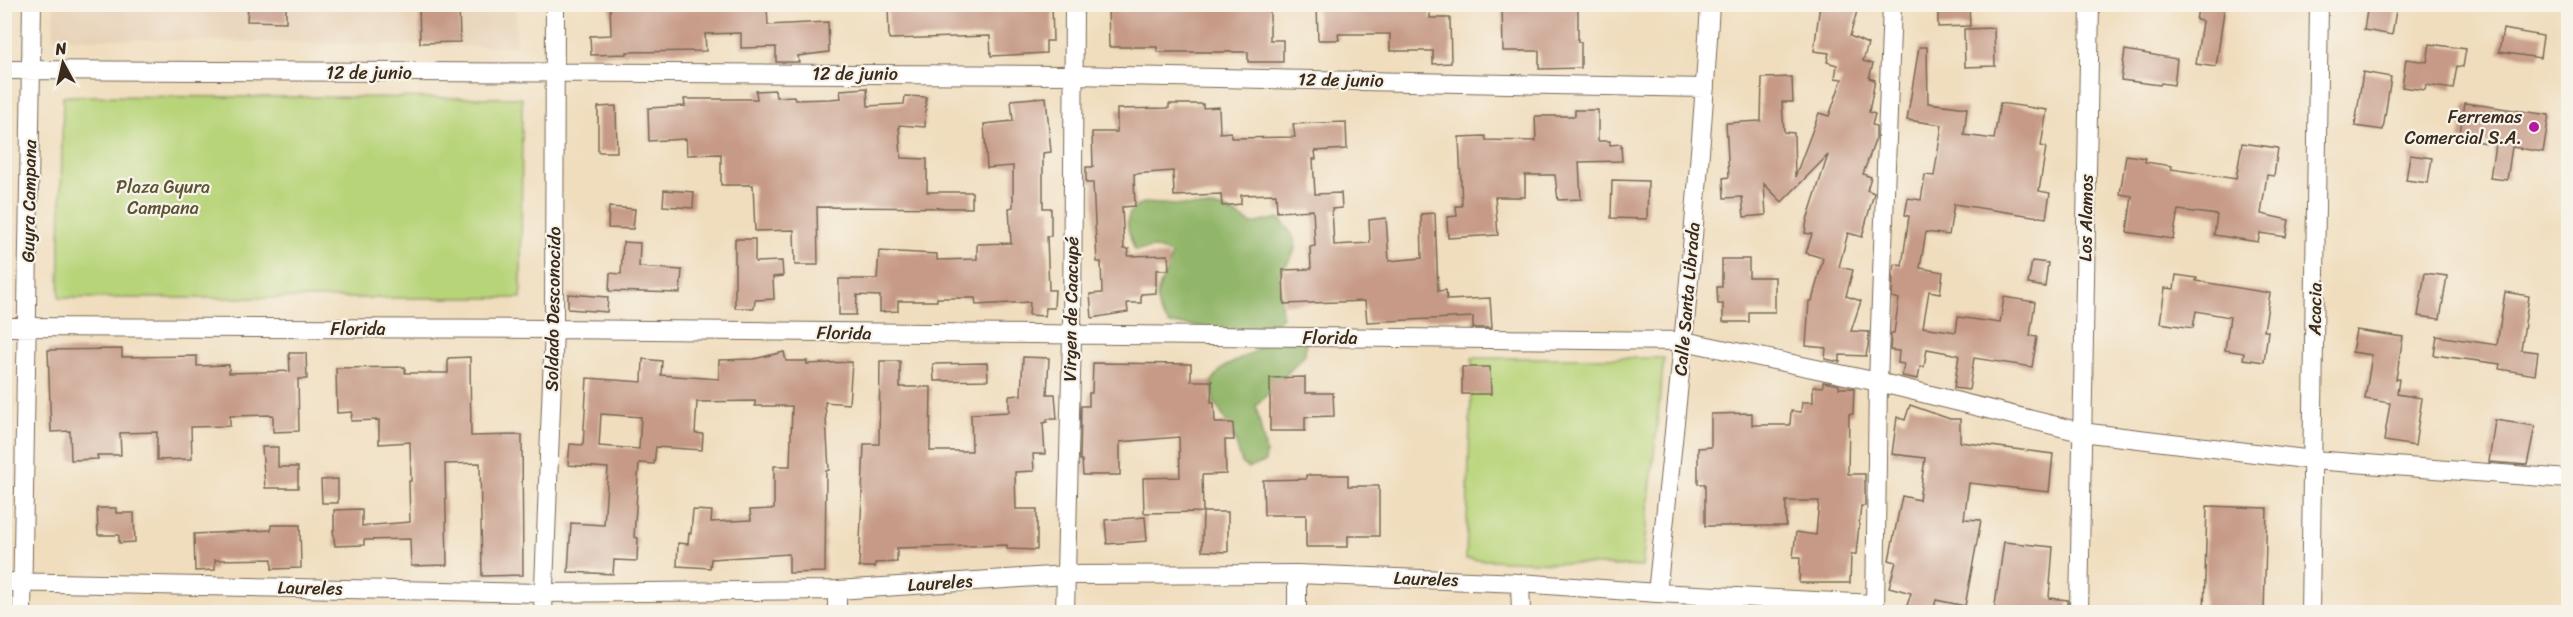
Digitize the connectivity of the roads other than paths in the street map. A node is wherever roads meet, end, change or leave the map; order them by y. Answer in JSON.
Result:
{"nodes":[{"id":1,"x":33,"y":4,"type":"edge"},
{"id":2,"x":555,"y":4,"type":"edge"},
{"id":3,"x":1074,"y":4,"type":"edge"},
{"id":4,"x":1710,"y":4,"type":"edge"},
{"id":5,"x":1892,"y":4,"type":"edge"},
{"id":6,"x":2091,"y":4,"type":"edge"},
{"id":7,"x":2319,"y":4,"type":"edge"},
{"id":8,"x":4,"y":70,"type":"edge"},
{"id":9,"x":31,"y":71,"type":"junction"},
{"id":10,"x":555,"y":73,"type":"junction"},
{"id":11,"x":1072,"y":75,"type":"junction"},
{"id":12,"x":1705,"y":88,"type":"junction"},
{"id":13,"x":4,"y":327,"type":"edge"},
{"id":14,"x":27,"y":327,"type":"junction"},
{"id":15,"x":554,"y":329,"type":"junction"},
{"id":16,"x":1072,"y":336,"type":"junction"},
{"id":17,"x":1684,"y":341,"type":"junction"},
{"id":18,"x":1878,"y":382,"type":"junction"},
{"id":19,"x":2081,"y":432,"type":"junction"},
{"id":20,"x":2313,"y":460,"type":"junction"},
{"id":21,"x":2568,"y":479,"type":"edge"},
{"id":22,"x":1297,"y":574,"type":"junction"},
{"id":23,"x":1066,"y":575,"type":"junction"},
{"id":24,"x":13,"y":582,"type":"edge"},
{"id":25,"x":1520,"y":583,"type":"junction"},
{"id":26,"x":837,"y":590,"type":"junction"},
{"id":27,"x":543,"y":593,"type":"junction"},
{"id":28,"x":1657,"y":593,"type":"junction"},
{"id":29,"x":1875,"y":608,"type":"edge"},
{"id":30,"x":22,"y":612,"type":"edge"},
{"id":31,"x":543,"y":612,"type":"edge"},
{"id":32,"x":837,"y":612,"type":"edge"},
{"id":33,"x":1065,"y":612,"type":"edge"},
{"id":34,"x":1297,"y":612,"type":"edge"},
{"id":35,"x":1521,"y":612,"type":"edge"},
{"id":36,"x":2079,"y":612,"type":"edge"},
{"id":37,"x":2310,"y":612,"type":"edge"}],
"edges":[{"from":1,"to":9,"type":"street","name":"Guyra Campana"},
{"from":2,"to":10,"type":"street","name":"Soldado Desconocido"},
{"from":3,"to":11,"type":"street","name":"Virgen de Caacupé"},
{"from":4,"to":12,"type":"street","name":"Calle Santa Librada"},
{"from":5,"to":18,"type":"street"},
{"from":6,"to":19,"type":"street","name":"Los Alamos"},
{"from":7,"to":20,"type":"street","name":"Acacia"},
{"from":8,"to":9,"type":"street","name":"12 de junio"},
{"from":9,"to":10,"type":"street","name":"12 de junio"},
{"from":9,"to":14,"type":"street","name":"Guyra Campana"},
{"from":10,"to":11,"type":"street","name":"12 de junio"},
{"from":10,"to":15,"type":"street","name":"Soldado Desconocido"},
{"from":11,"to":12,"type":"street","name":"12 de junio"},
{"from":11,"to":16,"type":"street","name":"Virgen de Caacupé"},
{"from":12,"to":17,"type":"street","name":"Calle Santa Librada"},
{"from":13,"to":14,"type":"street","name":"Florida"},
{"from":14,"to":15,"type":"street","name":"Florida"},
{"from":14,"to":24,"type":"street","name":"Guyra Campana"},
{"from":15,"to":16,"type":"street","name":"Florida"},
{"from":15,"to":27,"type":"street","name":"Soldado Desconocido"},
{"from":16,"to":17,"type":"street","name":"Florida"},
{"from":16,"to":23,"type":"street","name":"Virgen de Caacupé"},
{"from":17,"to":18,"type":"street","name":"Florida"},
{"from":17,"to":28,"type":"street","name":"Calle Santa Librada"},
{"from":18,"to":19,"type":"street","name":"Florida"},
{"from":18,"to":29,"type":"street"},
{"from":19,"to":20,"type":"street","name":"Florida"},
{"from":19,"to":36,"type":"street","name":"Los Alamos"},
{"from":20,"to":21,"type":"street","name":"Florida"},
{"from":20,"to":37,"type":"street","name":"Acacia"},
{"from":22,"to":23,"type":"street","name":"Laureles"},
{"from":22,"to":25,"type":"street","name":"Laureles"},
{"from":22,"to":34,"type":"street"},
{"from":23,"to":26,"type":"street","name":"Laureles"},
{"from":23,"to":33,"type":"street","name":"Virgen de Caacupé"},
{"from":24,"to":27,"type":"street","name":"Laureles"},
{"from":24,"to":30,"type":"street","name":"Guyra Campana"},
{"from":25,"to":28,"type":"street","name":"Laureles"},
{"from":25,"to":35,"type":"street"},
{"from":26,"to":27,"type":"street","name":"Laureles"},
{"from":26,"to":32,"type":"street"},
{"from":27,"to":31,"type":"street","name":"Soldado Desconocido"},
{"from":28,"to":29,"type":"street","name":"Laureles"}]}
